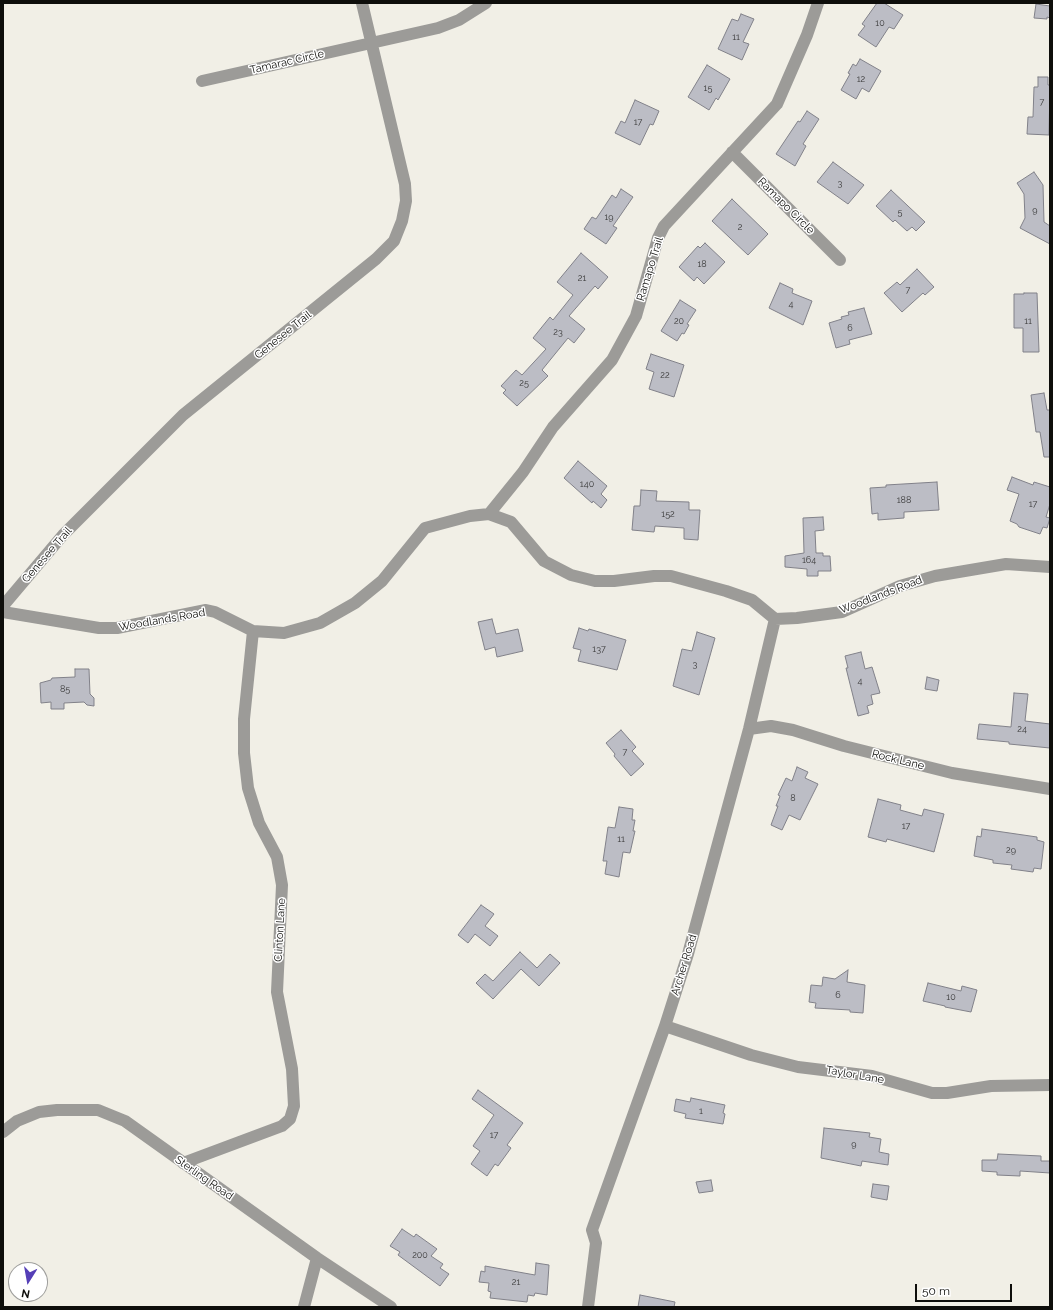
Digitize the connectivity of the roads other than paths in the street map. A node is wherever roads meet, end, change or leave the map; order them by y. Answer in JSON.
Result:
{"nodes":[{"id":1,"x":362,"y":3,"type":"edge"},
{"id":2,"x":486,"y":3,"type":"edge"},
{"id":3,"x":818,"y":3,"type":"edge"},
{"id":4,"x":372,"y":44,"type":"junction"},
{"id":5,"x":202,"y":82,"type":"dead end"},
{"id":6,"x":732,"y":152,"type":"junction"},
{"id":7,"x":840,"y":260,"type":"dead end"},
{"id":8,"x":489,"y":514,"type":"junction"},
{"id":9,"x":1050,"y":567,"type":"edge"},
{"id":10,"x":3,"y":606,"type":"edge"},
{"id":11,"x":3,"y":612,"type":"edge"},
{"id":12,"x":775,"y":618,"type":"junction"},
{"id":13,"x":253,"y":631,"type":"junction"},
{"id":14,"x":749,"y":729,"type":"junction"},
{"id":15,"x":1050,"y":789,"type":"edge"},
{"id":16,"x":665,"y":1026,"type":"junction"},
{"id":17,"x":1050,"y":1085,"type":"edge"},
{"id":18,"x":3,"y":1132,"type":"edge"},
{"id":19,"x":182,"y":1163,"type":"junction"},
{"id":20,"x":317,"y":1258,"type":"junction"},
{"id":21,"x":304,"y":1307,"type":"edge"},
{"id":22,"x":391,"y":1307,"type":"edge"},
{"id":23,"x":588,"y":1307,"type":"edge"}],
"edges":[{"from":1,"to":4,"type":"street","name":"Genesee Trail"},
{"from":2,"to":4,"type":"street","name":"Tamarac Circle"},
{"from":3,"to":6,"type":"street","name":"Ramapo Trail"},
{"from":4,"to":5,"type":"street","name":"Tamarac Circle"},
{"from":4,"to":10,"type":"street","name":"Genesee Trail"},
{"from":6,"to":7,"type":"street","name":"Ramapo Circle"},
{"from":6,"to":8,"type":"street","name":"Ramapo Trail"},
{"from":8,"to":12,"type":"street","name":"Woodlands Road"},
{"from":8,"to":13,"type":"street","name":"Woodlands Road"},
{"from":9,"to":12,"type":"street","name":"Woodlands Road"},
{"from":11,"to":13,"type":"street","name":"Woodlands Road"},
{"from":12,"to":14,"type":"street","name":"Archer Road"},
{"from":13,"to":19,"type":"street","name":"Clinton Lane"},
{"from":14,"to":15,"type":"street","name":"Rock Lane"},
{"from":14,"to":16,"type":"street","name":"Archer Road"},
{"from":16,"to":17,"type":"street","name":"Taylor Lane"},
{"from":16,"to":23,"type":"street","name":"Archer Road"},
{"from":18,"to":19,"type":"street","name":"Sterling Road"},
{"from":19,"to":20,"type":"street","name":"Sterling Road"},
{"from":20,"to":21,"type":"street"},
{"from":20,"to":22,"type":"street","name":"Sterling Road"}]}
